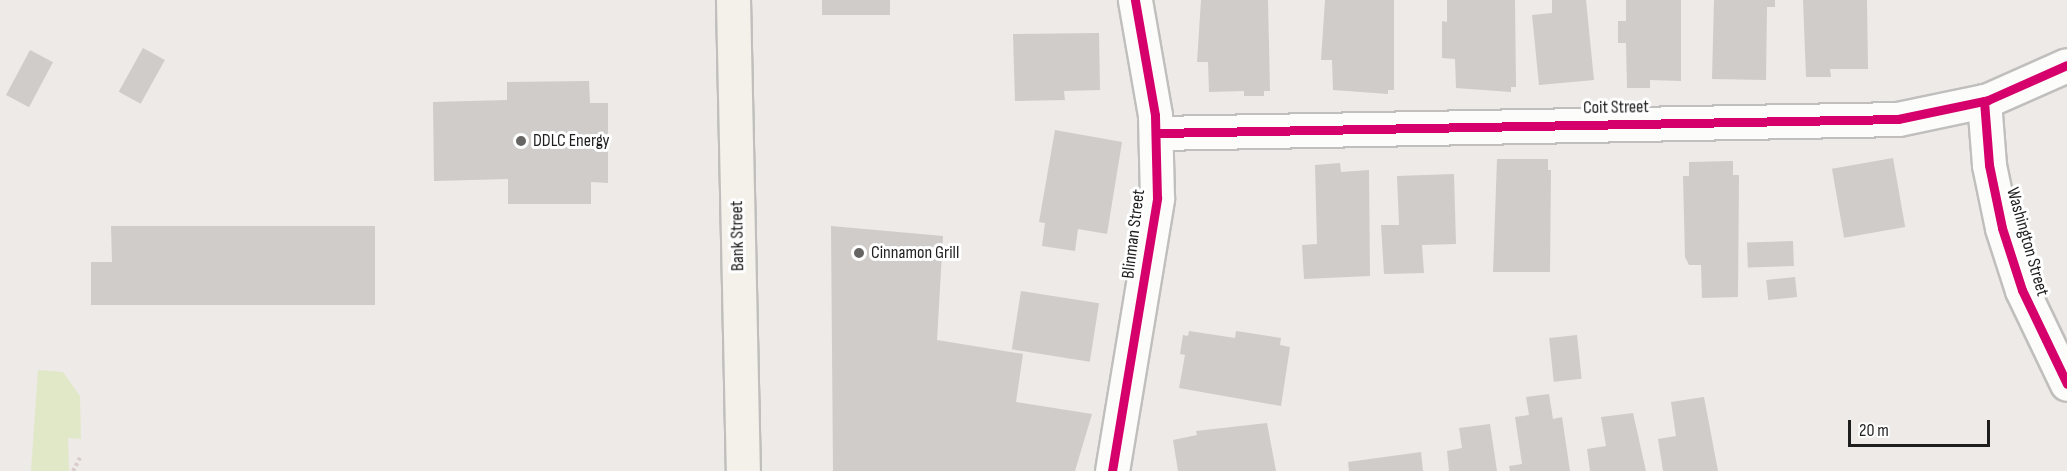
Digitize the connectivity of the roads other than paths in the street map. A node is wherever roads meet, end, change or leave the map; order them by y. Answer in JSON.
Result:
{"nodes":[{"id":1,"x":733,"y":0,"type":"edge"},
{"id":2,"x":1135,"y":0,"type":"edge"},
{"id":3,"x":2067,"y":64,"type":"edge"},
{"id":4,"x":1984,"y":101,"type":"junction"},
{"id":5,"x":1157,"y":133,"type":"junction"},
{"id":6,"x":2067,"y":384,"type":"edge"},
{"id":7,"x":743,"y":471,"type":"edge"},
{"id":8,"x":1112,"y":471,"type":"edge"}],
"edges":[{"from":1,"to":7,"type":"main road","name":"Bank Street"},
{"from":2,"to":5,"type":"street","name":"Blinman Street"},
{"from":3,"to":4,"type":"street","name":"Coit Street"},
{"from":4,"to":5,"type":"street","name":"Coit Street"},
{"from":4,"to":6,"type":"street","name":"Washington Street"},
{"from":5,"to":8,"type":"street","name":"Blinman Street"}]}
